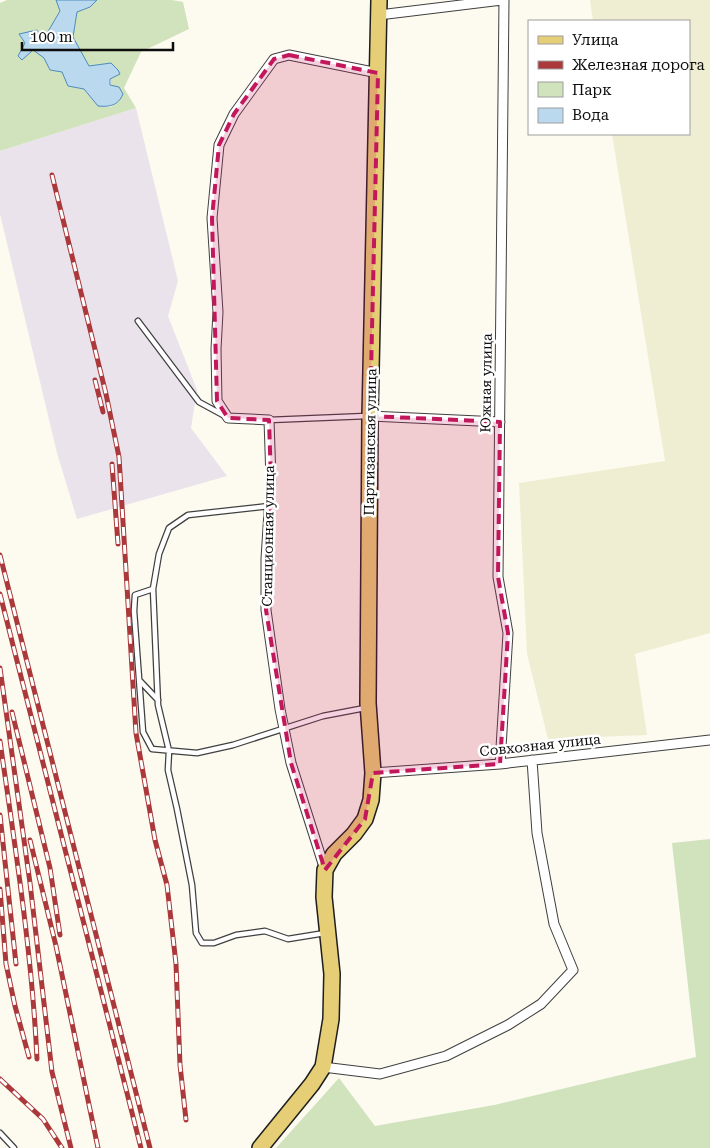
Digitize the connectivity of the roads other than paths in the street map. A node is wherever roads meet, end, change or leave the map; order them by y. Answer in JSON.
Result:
{"nodes":[{"id":1,"x":503,"y":0,"type":"edge"},
{"id":2,"x":379,"y":7,"type":"edge"},
{"id":3,"x":378,"y":73,"type":"junction"},
{"id":4,"x":138,"y":322,"type":"dead end"},
{"id":5,"x":370,"y":416,"type":"junction"},
{"id":6,"x":228,"y":418,"type":"junction"},
{"id":7,"x":268,"y":420,"type":"junction"},
{"id":8,"x":500,"y":422,"type":"junction"},
{"id":9,"x":269,"y":506,"type":"junction"},
{"id":10,"x":152,"y":589,"type":"junction"},
{"id":11,"x":139,"y":680,"type":"junction"},
{"id":12,"x":158,"y":700,"type":"junction"},
{"id":13,"x":369,"y":708,"type":"junction"},
{"id":14,"x":284,"y":728,"type":"junction"},
{"id":15,"x":710,"y":740,"type":"edge"},
{"id":16,"x":169,"y":751,"type":"junction"},
{"id":17,"x":532,"y":760,"type":"junction"},
{"id":18,"x":500,"y":764,"type":"junction"},
{"id":19,"x":373,"y":773,"type":"junction"},
{"id":20,"x":325,"y":870,"type":"junction"},
{"id":21,"x":328,"y":933,"type":"junction"},
{"id":22,"x":323,"y":1067,"type":"junction"},
{"id":23,"x":0,"y":1133,"type":"edge"},
{"id":24,"x":14,"y":1148,"type":"edge"},
{"id":25,"x":260,"y":1148,"type":"edge"}],
"edges":[{"from":1,"to":2,"type":"street"},
{"from":1,"to":8,"type":"street","name":"Южная улица"},
{"from":2,"to":3,"type":"main road","name":"Партизанская улица"},
{"from":3,"to":5,"type":"main road","name":"Партизанская улица"},
{"from":3,"to":6,"type":"street"},
{"from":4,"to":6,"type":"lane"},
{"from":5,"to":7,"type":"lane"},
{"from":5,"to":8,"type":"street"},
{"from":5,"to":13,"type":"main road","name":"Партизанская улица"},
{"from":6,"to":7,"type":"street"},
{"from":7,"to":9,"type":"street","name":"Станционная улица"},
{"from":8,"to":18,"type":"street","name":"Южная улица"},
{"from":9,"to":10,"type":"lane"},
{"from":9,"to":14,"type":"street","name":"Станционная улица"},
{"from":10,"to":11,"type":"lane"},
{"from":10,"to":12,"type":"lane"},
{"from":11,"to":12,"type":"lane"},
{"from":11,"to":16,"type":"lane"},
{"from":12,"to":16,"type":"lane"},
{"from":13,"to":14,"type":"lane"},
{"from":13,"to":19,"type":"main road","name":"Партизанская улица"},
{"from":14,"to":16,"type":"lane"},
{"from":14,"to":20,"type":"street","name":"Станционная улица"},
{"from":15,"to":17,"type":"street","name":"Совхозная улица"},
{"from":16,"to":21,"type":"lane"},
{"from":17,"to":18,"type":"street","name":"Совхозная улица"},
{"from":17,"to":22,"type":"street"},
{"from":18,"to":19,"type":"street","name":"Совхозная улица"},
{"from":19,"to":20,"type":"main road","name":"Партизанская улица"},
{"from":20,"to":21,"type":"main road","name":"Станционная улица"},
{"from":21,"to":22,"type":"main road","name":"Станционная улица"},
{"from":22,"to":25,"type":"main road","name":"Станционная улица"},
{"from":23,"to":24,"type":"lane"}]}
